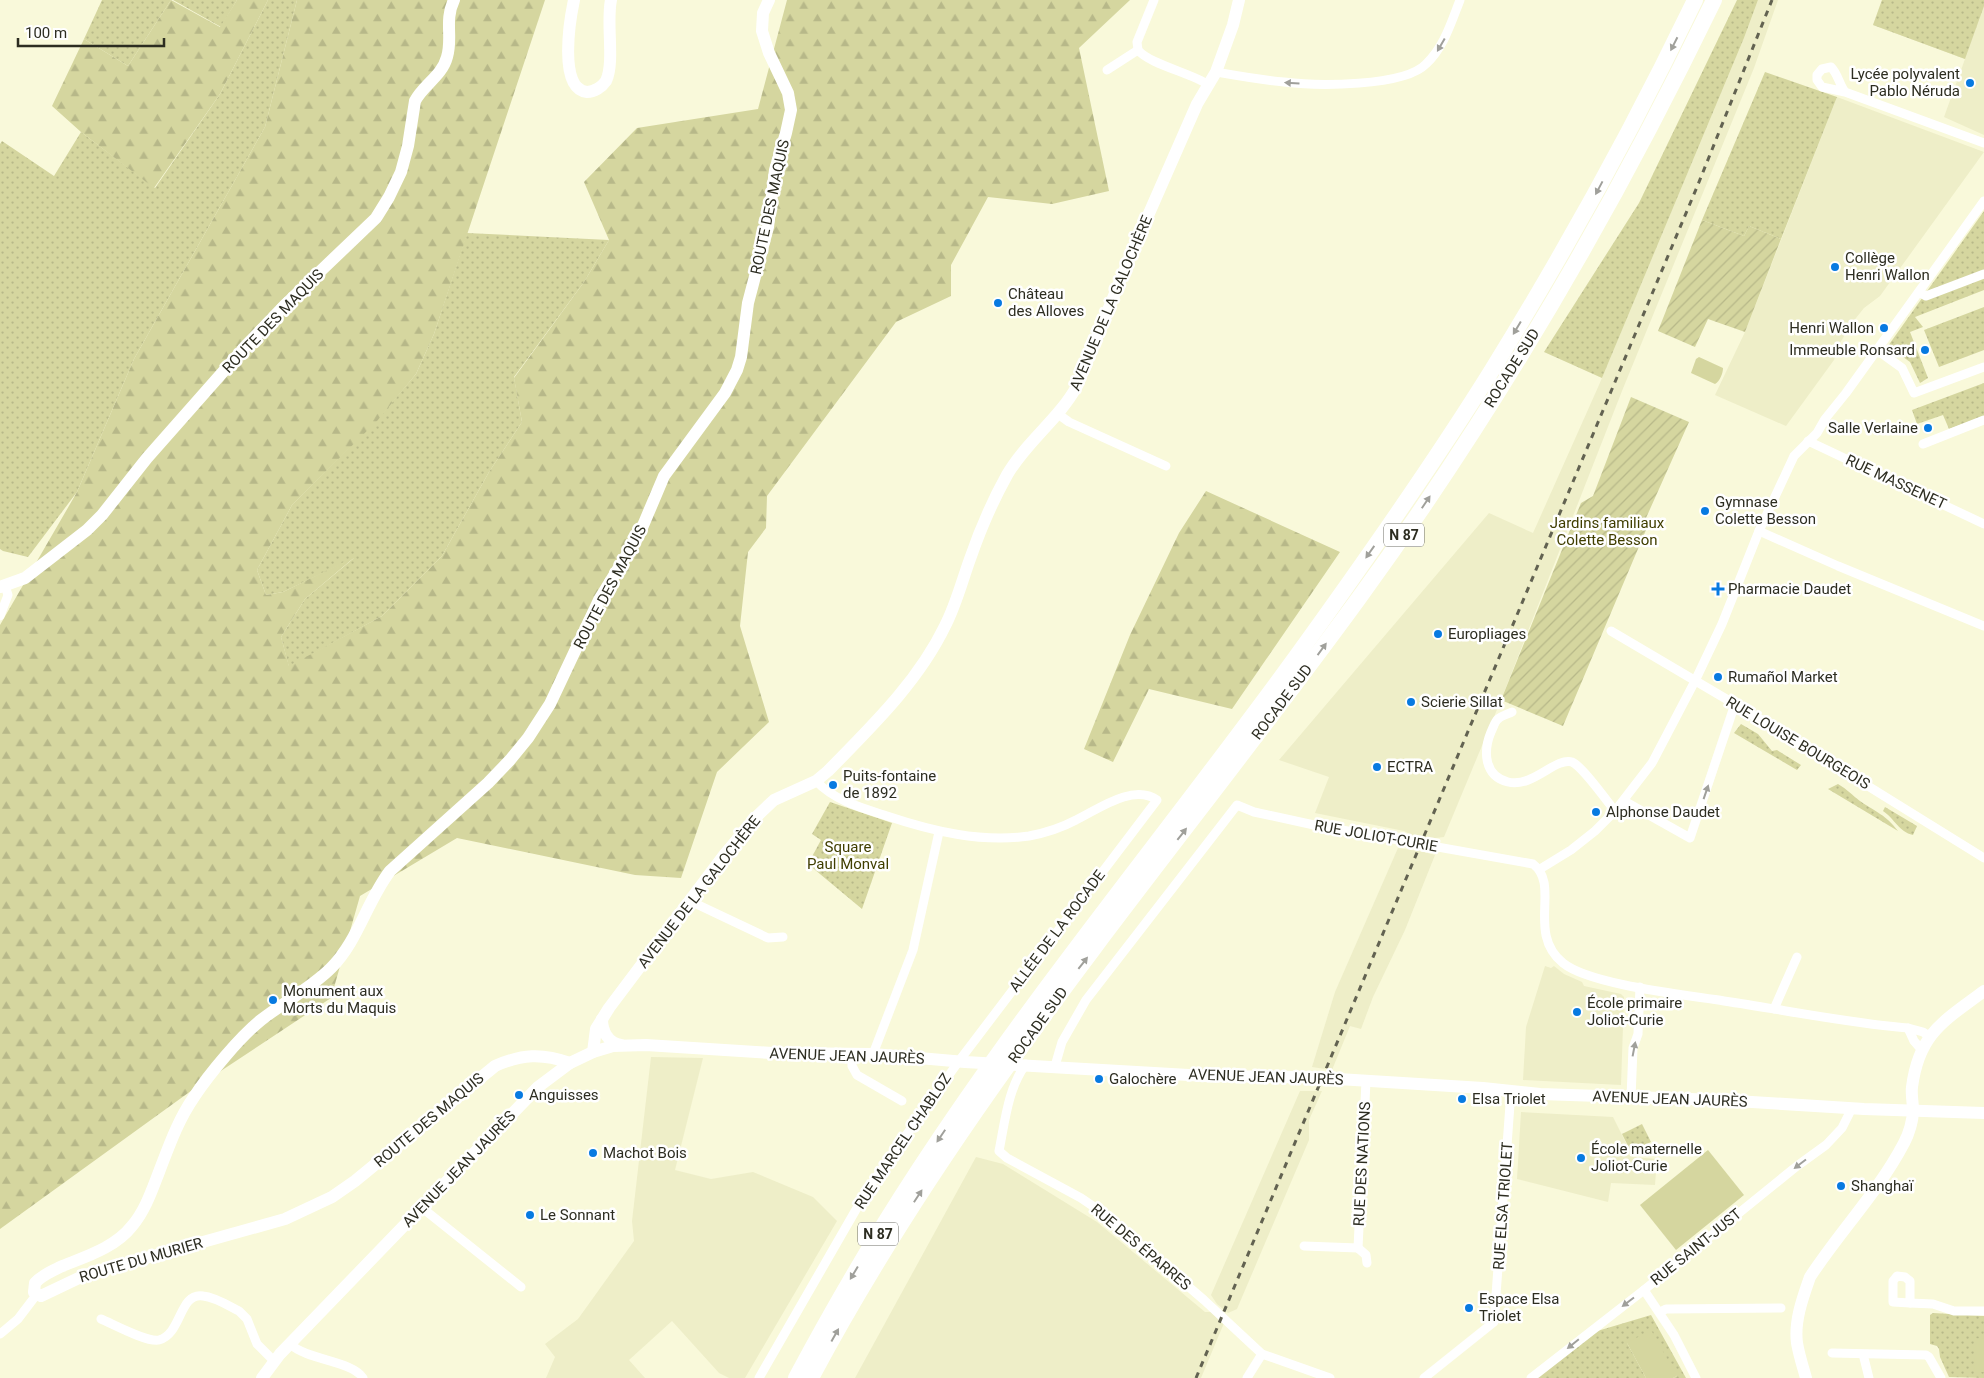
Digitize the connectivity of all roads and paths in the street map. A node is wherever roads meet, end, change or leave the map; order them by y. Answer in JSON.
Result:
{"nodes":[{"id":1,"x":454,"y":0,"type":"edge"},
{"id":2,"x":574,"y":0,"type":"edge"},
{"id":3,"x":611,"y":0,"type":"edge"},
{"id":4,"x":768,"y":0,"type":"edge"},
{"id":5,"x":1154,"y":0,"type":"edge"},
{"id":6,"x":1239,"y":0,"type":"edge"},
{"id":7,"x":1460,"y":0,"type":"edge"},
{"id":8,"x":1695,"y":0,"type":"edge"},
{"id":9,"x":1714,"y":0,"type":"edge"},
{"id":10,"x":1138,"y":50,"type":"junction"},
{"id":11,"x":1107,"y":70,"type":"dead end"},
{"id":12,"x":1216,"y":72,"type":"junction"},
{"id":13,"x":1209,"y":85,"type":"junction"},
{"id":14,"x":1845,"y":92,"type":"dead end"},
{"id":15,"x":1984,"y":143,"type":"edge"},
{"id":16,"x":1984,"y":201,"type":"edge"},
{"id":17,"x":1984,"y":274,"type":"edge"},
{"id":18,"x":1919,"y":292,"type":"junction"},
{"id":19,"x":1877,"y":350,"type":"junction"},
{"id":20,"x":1984,"y":366,"type":"edge"},
{"id":21,"x":1058,"y":414,"type":"junction"},
{"id":22,"x":1984,"y":420,"type":"edge"},
{"id":23,"x":1808,"y":442,"type":"junction"},
{"id":24,"x":1923,"y":444,"type":"dead end"},
{"id":25,"x":1166,"y":466,"type":"dead end"},
{"id":26,"x":1984,"y":524,"type":"edge"},
{"id":27,"x":1759,"y":531,"type":"junction"},
{"id":28,"x":3,"y":586,"type":"edge"},
{"id":29,"x":0,"y":616,"type":"edge"},
{"id":30,"x":1984,"y":626,"type":"edge"},
{"id":31,"x":1611,"y":631,"type":"dead end"},
{"id":32,"x":1695,"y":681,"type":"junction"},
{"id":33,"x":1734,"y":704,"type":"junction"},
{"id":34,"x":1512,"y":712,"type":"dead end"},
{"id":35,"x":816,"y":781,"type":"junction"},
{"id":36,"x":1624,"y":801,"type":"junction"},
{"id":37,"x":1615,"y":811,"type":"junction"},
{"id":38,"x":939,"y":832,"type":"junction"},
{"id":39,"x":1984,"y":858,"type":"edge"},
{"id":40,"x":1540,"y":869,"type":"junction"},
{"id":41,"x":690,"y":901,"type":"junction"},
{"id":42,"x":783,"y":937,"type":"dead end"},
{"id":43,"x":1797,"y":957,"type":"dead end"},
{"id":44,"x":1640,"y":987,"type":"junction"},
{"id":45,"x":1984,"y":991,"type":"edge"},
{"id":46,"x":1774,"y":1009,"type":"junction"},
{"id":47,"x":602,"y":1019,"type":"junction"},
{"id":48,"x":1908,"y":1028,"type":"junction"},
{"id":49,"x":1025,"y":1030,"type":"junction"},
{"id":50,"x":1929,"y":1036,"type":"junction"},
{"id":51,"x":621,"y":1045,"type":"junction"},
{"id":52,"x":1922,"y":1049,"type":"junction"},
{"id":53,"x":593,"y":1052,"type":"junction"},
{"id":54,"x":852,"y":1053,"type":"junction"},
{"id":55,"x":873,"y":1054,"type":"junction"},
{"id":56,"x":532,"y":1056,"type":"junction"},
{"id":57,"x":959,"y":1061,"type":"junction"},
{"id":58,"x":570,"y":1062,"type":"junction"},
{"id":59,"x":1026,"y":1064,"type":"junction"},
{"id":60,"x":1055,"y":1066,"type":"junction"},
{"id":61,"x":549,"y":1077,"type":"junction"},
{"id":62,"x":1366,"y":1081,"type":"junction"},
{"id":63,"x":1511,"y":1091,"type":"junction"},
{"id":64,"x":194,"y":1096,"type":"joint"},
{"id":65,"x":977,"y":1096,"type":"junction"},
{"id":66,"x":1630,"y":1098,"type":"junction"},
{"id":67,"x":902,"y":1101,"type":"dead end"},
{"id":68,"x":1852,"y":1108,"type":"junction"},
{"id":69,"x":1913,"y":1111,"type":"junction"},
{"id":70,"x":1984,"y":1114,"type":"edge"},
{"id":71,"x":332,"y":1197,"type":"joint"},
{"id":72,"x":421,"y":1207,"type":"junction"},
{"id":73,"x":1304,"y":1246,"type":"dead end"},
{"id":74,"x":1358,"y":1248,"type":"junction"},
{"id":75,"x":1367,"y":1263,"type":"dead end"},
{"id":76,"x":521,"y":1288,"type":"dead end"},
{"id":77,"x":1644,"y":1290,"type":"junction"},
{"id":78,"x":37,"y":1294,"type":"junction"},
{"id":79,"x":1910,"y":1303,"type":"dead end"},
{"id":80,"x":1781,"y":1308,"type":"dead end"},
{"id":81,"x":1984,"y":1311,"type":"edge"},
{"id":82,"x":1660,"y":1312,"type":"junction"},
{"id":83,"x":101,"y":1319,"type":"dead end"},
{"id":84,"x":0,"y":1334,"type":"edge"},
{"id":85,"x":290,"y":1344,"type":"junction"},
{"id":86,"x":1832,"y":1353,"type":"dead end"},
{"id":87,"x":1262,"y":1354,"type":"junction"},
{"id":88,"x":1863,"y":1354,"type":"junction"},
{"id":89,"x":274,"y":1362,"type":"junction"},
{"id":90,"x":254,"y":1378,"type":"edge"},
{"id":91,"x":262,"y":1378,"type":"edge"},
{"id":92,"x":363,"y":1378,"type":"edge"},
{"id":93,"x":759,"y":1378,"type":"edge"},
{"id":94,"x":796,"y":1378,"type":"edge"},
{"id":95,"x":811,"y":1378,"type":"edge"},
{"id":96,"x":1247,"y":1378,"type":"edge"},
{"id":97,"x":1330,"y":1378,"type":"edge"},
{"id":98,"x":1424,"y":1378,"type":"edge"},
{"id":99,"x":1531,"y":1378,"type":"edge"},
{"id":100,"x":1696,"y":1378,"type":"edge"},
{"id":101,"x":1806,"y":1378,"type":"edge"},
{"id":102,"x":1869,"y":1378,"type":"edge"},
{"id":103,"x":1940,"y":1378,"type":"edge"}],
"edges":[{"from":1,"to":28,"type":"main road","name":"ROUTE DES MAQUIS"},
{"from":2,"to":3,"type":"main road"},
{"from":4,"to":64,"type":"main road","name":"ROUTE DES MAQUIS"},
{"from":5,"to":10,"type":"street"},
{"from":6,"to":12,"type":"main road","name":"AVENUE DE LA GALOCHÈRE"},
{"from":7,"to":12,"type":"street","one_way":true},
{"from":8,"to":49,"type":"highway","name":"ROCADE SUD","number":"N 87","one_way":true},
{"from":49,"to":9,"type":"highway","name":"ROCADE SUD","number":"N 87","one_way":true},
{"from":10,"to":11,"type":"street"},
{"from":10,"to":13,"type":"street"},
{"from":12,"to":13,"type":"main road","name":"AVENUE DE LA GALOCHÈRE"},
{"from":13,"to":21,"type":"main road","name":"AVENUE DE LA GALOCHÈRE"},
{"from":14,"to":15,"type":"street"},
{"from":16,"to":18,"type":"street"},
{"from":17,"to":18,"type":"street"},
{"from":18,"to":19,"type":"street"},
{"from":19,"to":20,"type":"street"},
{"from":19,"to":23,"type":"street"},
{"from":21,"to":25,"type":"street"},
{"from":21,"to":35,"type":"main road","name":"AVENUE DE LA GALOCHÈRE"},
{"from":22,"to":24,"type":"street"},
{"from":23,"to":26,"type":"street","name":"RUE MASSENET"},
{"from":23,"to":27,"type":"street"},
{"from":27,"to":30,"type":"street"},
{"from":27,"to":32,"type":"street"},
{"from":28,"to":29,"type":"street"},
{"from":31,"to":32,"type":"street","name":"RUE LOUISE BOURGEOIS"},
{"from":32,"to":33,"type":"street","name":"RUE LOUISE BOURGEOIS"},
{"from":32,"to":36,"type":"street"},
{"from":36,"to":33,"type":"street","one_way":true},
{"from":33,"to":39,"type":"street","name":"RUE LOUISE BOURGEOIS"},
{"from":34,"to":37,"type":"street"},
{"from":35,"to":38,"type":"street"},
{"from":35,"to":41,"type":"main road","name":"AVENUE DE LA GALOCHÈRE"},
{"from":36,"to":37,"type":"street"},
{"from":37,"to":40,"type":"street"},
{"from":38,"to":55,"type":"street"},
{"from":38,"to":57,"type":"street","name":"ALLÉE DE LA ROCADE"},
{"from":40,"to":44,"type":"street"},
{"from":40,"to":60,"type":"street","name":"RUE JOLIOT-CURIE"},
{"from":41,"to":42,"type":"street"},
{"from":41,"to":47,"type":"main road","name":"AVENUE DE LA GALOCHÈRE"},
{"from":43,"to":46,"type":"street"},
{"from":44,"to":46,"type":"street"},
{"from":66,"to":44,"type":"street","one_way":true},
{"from":45,"to":50,"type":"main road"},
{"from":46,"to":48,"type":"street"},
{"from":47,"to":51,"type":"main road"},
{"from":47,"to":53,"type":"main road","name":"AVENUE DE LA GALOCHÈRE"},
{"from":48,"to":50,"type":"street"},
{"from":48,"to":52,"type":"street"},
{"from":49,"to":65,"type":"highway","name":"ROCADE SUD","number":"N 87"},
{"from":50,"to":52,"type":"main road"},
{"from":51,"to":53,"type":"main road","name":"AVENUE JEAN JAURÈS"},
{"from":51,"to":54,"type":"main road","name":"AVENUE JEAN JAURÈS"},
{"from":52,"to":69,"type":"main road"},
{"from":53,"to":58,"type":"main road","name":"AVENUE JEAN JAURÈS"},
{"from":54,"to":55,"type":"main road","name":"AVENUE JEAN JAURÈS"},
{"from":54,"to":67,"type":"street"},
{"from":55,"to":57,"type":"main road","name":"AVENUE JEAN JAURÈS"},
{"from":56,"to":58,"type":"main road","name":"ROUTE DES MAQUIS"},
{"from":56,"to":61,"type":"main road"},
{"from":56,"to":71,"type":"main road","name":"ROUTE DES MAQUIS"},
{"from":57,"to":59,"type":"main road","name":"AVENUE JEAN JAURÈS"},
{"from":57,"to":93,"type":"street","name":"RUE MARCEL CHABLOZ"},
{"from":58,"to":61,"type":"main road","name":"AVENUE JEAN JAURÈS"},
{"from":59,"to":60,"type":"main road","name":"AVENUE JEAN JAURÈS"},
{"from":59,"to":87,"type":"street","name":"RUE DES ÉPARRES"},
{"from":60,"to":62,"type":"main road","name":"AVENUE JEAN JAURÈS"},
{"from":61,"to":72,"type":"main road","name":"AVENUE JEAN JAURÈS"},
{"from":62,"to":63,"type":"main road","name":"AVENUE JEAN JAURÈS"},
{"from":62,"to":74,"type":"street","name":"RUE DES NATIONS"},
{"from":63,"to":66,"type":"main road","name":"AVENUE JEAN JAURÈS"},
{"from":63,"to":98,"type":"street","name":"RUE ELSA TRIOLET"},
{"from":64,"to":78,"type":"main road","name":"ROUTE DU MURIER"},
{"from":65,"to":94,"type":"highway","name":"ROCADE SUD","number":"N 87","one_way":true},
{"from":95,"to":65,"type":"highway","name":"ROCADE SUD","number":"N 87","one_way":true},
{"from":66,"to":68,"type":"main road","name":"AVENUE JEAN JAURÈS"},
{"from":68,"to":69,"type":"main road","name":"AVENUE JEAN JAURÈS"},
{"from":68,"to":77,"type":"street","name":"RUE SAINT-JUST","one_way":true},
{"from":69,"to":70,"type":"main road","name":"AVENUE JEAN JAURÈS"},
{"from":69,"to":101,"type":"main road"},
{"from":71,"to":78,"type":"main road","name":"ROUTE DU MURIER"},
{"from":72,"to":76,"type":"street"},
{"from":72,"to":85,"type":"main road","name":"AVENUE JEAN JAURÈS"},
{"from":73,"to":74,"type":"street","name":"RUE DES NATIONS"},
{"from":74,"to":75,"type":"street","name":"RUE DES NATIONS"},
{"from":77,"to":82,"type":"street"},
{"from":77,"to":99,"type":"street","name":"RUE SAINT-JUST","one_way":true},
{"from":78,"to":84,"type":"street"},
{"from":79,"to":81,"type":"street"},
{"from":80,"to":82,"type":"street"},
{"from":82,"to":100,"type":"street"},
{"from":83,"to":89,"type":"street"},
{"from":85,"to":89,"type":"main road","name":"AVENUE JEAN JAURÈS"},
{"from":85,"to":92,"type":"street"},
{"from":86,"to":88,"type":"street"},
{"from":87,"to":96,"type":"street"},
{"from":87,"to":97,"type":"street","name":"RUE DES ÉPARRES"},
{"from":88,"to":102,"type":"street"},
{"from":88,"to":103,"type":"street"},
{"from":89,"to":90,"type":"main road"},
{"from":89,"to":91,"type":"main road"}]}
